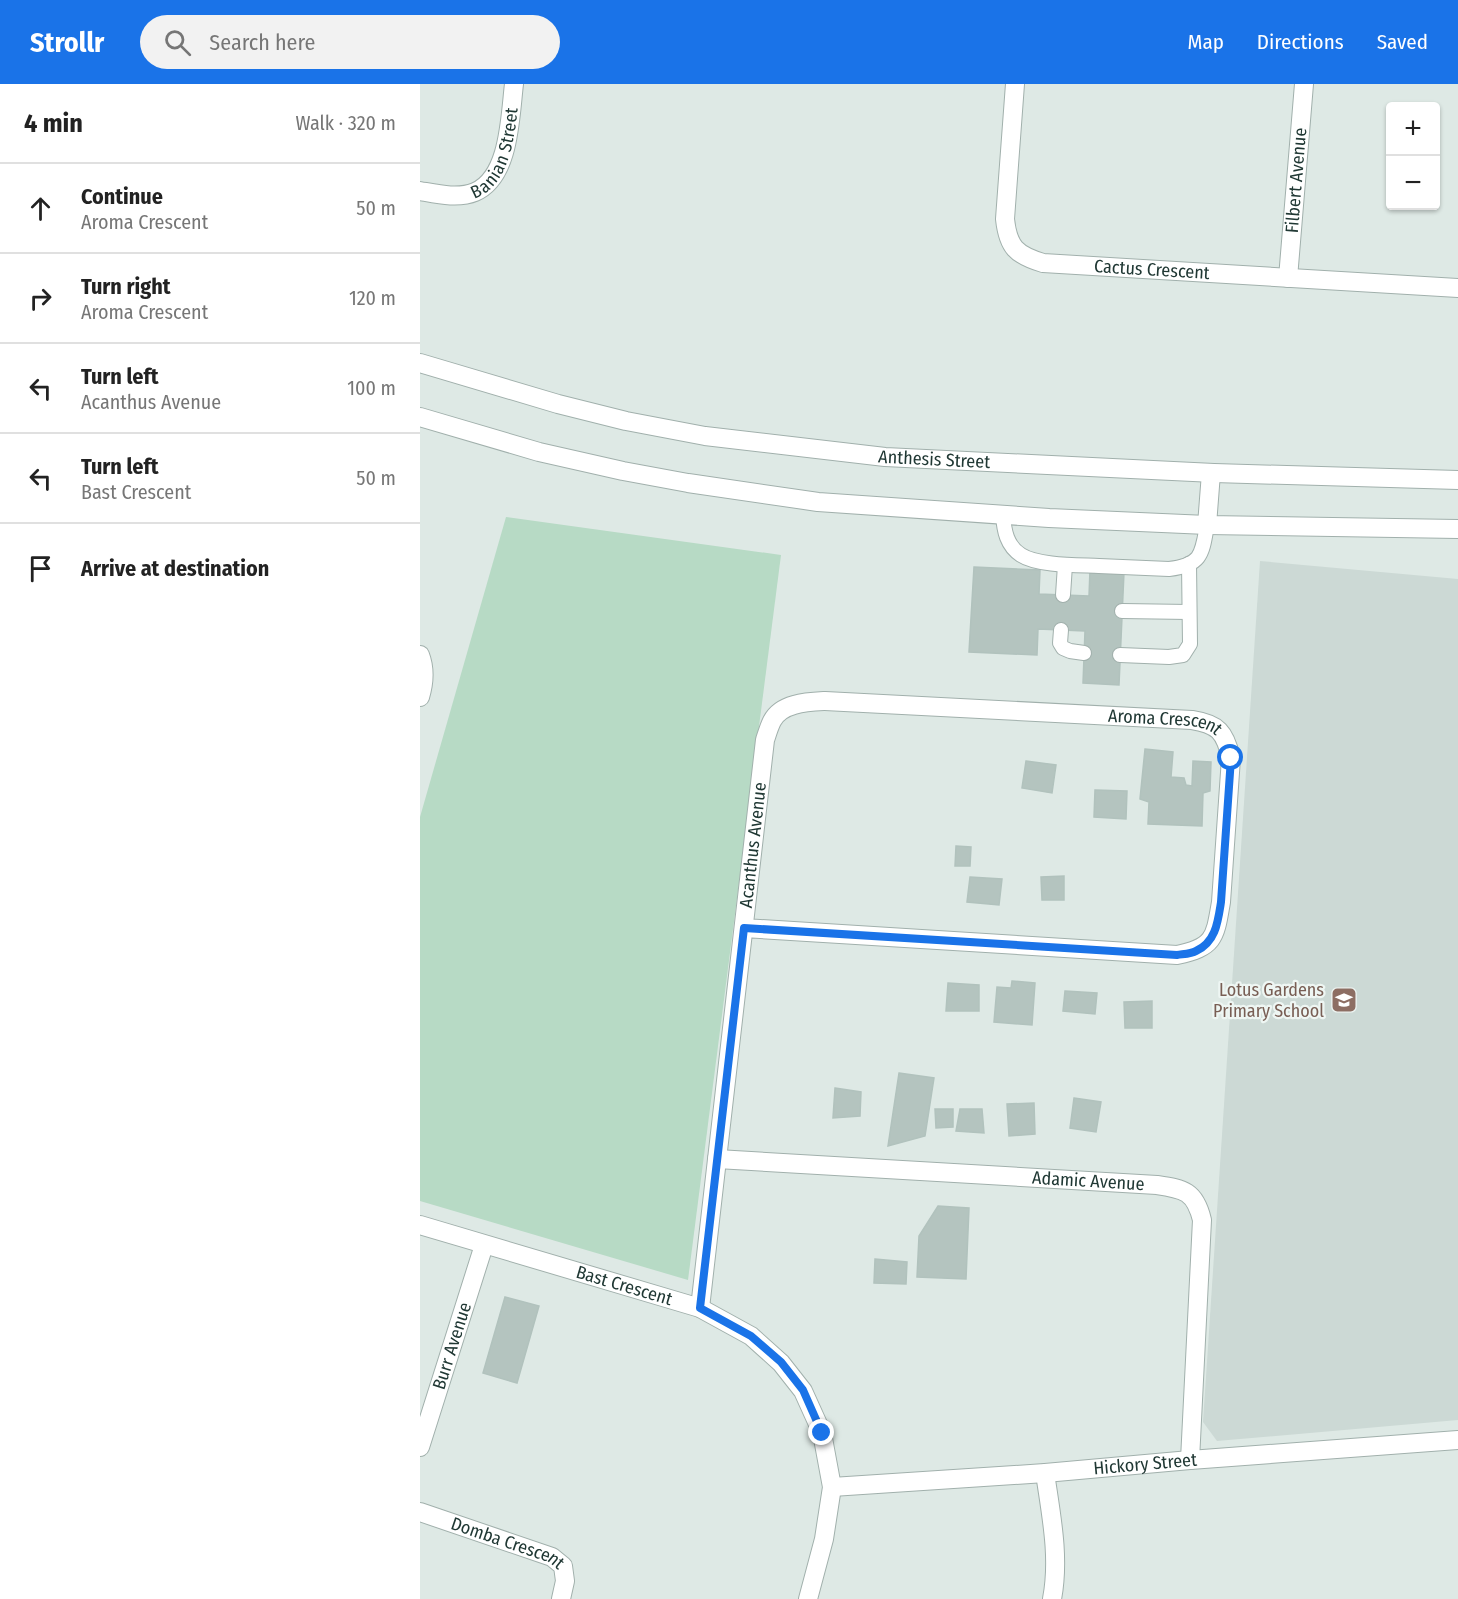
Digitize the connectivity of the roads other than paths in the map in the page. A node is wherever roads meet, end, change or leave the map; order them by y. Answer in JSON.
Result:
{"nodes":[{"id":1,"x":514,"y":84,"type":"edge"},
{"id":2,"x":1015,"y":84,"type":"edge"},
{"id":3,"x":1304,"y":84,"type":"edge"},
{"id":4,"x":420,"y":191,"type":"edge"},
{"id":5,"x":1288,"y":278,"type":"junction"},
{"id":6,"x":1458,"y":288,"type":"edge"},
{"id":7,"x":420,"y":363,"type":"edge"},
{"id":8,"x":420,"y":417,"type":"edge"},
{"id":9,"x":1211,"y":473,"type":"junction"},
{"id":10,"x":1458,"y":480,"type":"edge"},
{"id":11,"x":1003,"y":515,"type":"junction"},
{"id":12,"x":1207,"y":525,"type":"junction"},
{"id":13,"x":1458,"y":529,"type":"edge"},
{"id":14,"x":1189,"y":564,"type":"junction"},
{"id":15,"x":1065,"y":565,"type":"junction"},
{"id":16,"x":1063,"y":595,"type":"dead end"},
{"id":17,"x":1122,"y":611,"type":"dead end"},
{"id":18,"x":1189,"y":612,"type":"junction"},
{"id":19,"x":1061,"y":630,"type":"dead end"},
{"id":20,"x":1084,"y":653,"type":"dead end"},
{"id":21,"x":420,"y":655,"type":"edge"},
{"id":22,"x":1120,"y":655,"type":"dead end"},
{"id":23,"x":420,"y":698,"type":"edge"},
{"id":24,"x":783,"y":709,"type":"joint"},
{"id":25,"x":744,"y":928,"type":"junction"},
{"id":26,"x":717,"y":1159,"type":"junction"},
{"id":27,"x":420,"y":1225,"type":"edge"},
{"id":28,"x":484,"y":1245,"type":"junction"},
{"id":29,"x":700,"y":1308,"type":"junction"},
{"id":30,"x":1458,"y":1440,"type":"edge"},
{"id":31,"x":420,"y":1447,"type":"edge"},
{"id":32,"x":1190,"y":1460,"type":"junction"},
{"id":33,"x":1045,"y":1473,"type":"junction"},
{"id":34,"x":832,"y":1487,"type":"junction"},
{"id":35,"x":420,"y":1512,"type":"edge"},
{"id":36,"x":561,"y":1599,"type":"edge"},
{"id":37,"x":808,"y":1599,"type":"edge"},
{"id":38,"x":1052,"y":1599,"type":"edge"}],
"edges":[{"from":1,"to":4,"type":"street","name":"Banian Street"},
{"from":2,"to":5,"type":"street","name":"Cactus Crescent"},
{"from":3,"to":5,"type":"street","name":"Filbert Avenue"},
{"from":5,"to":6,"type":"street","name":"Cactus Crescent"},
{"from":7,"to":9,"type":"street","name":"Anthesis Street"},
{"from":8,"to":11,"type":"street"},
{"from":9,"to":10,"type":"street","name":"Anthesis Street"},
{"from":9,"to":12,"type":"street"},
{"from":11,"to":12,"type":"street"},
{"from":11,"to":15,"type":"lane"},
{"from":12,"to":13,"type":"street"},
{"from":12,"to":14,"type":"lane"},
{"from":14,"to":15,"type":"lane"},
{"from":14,"to":18,"type":"lane"},
{"from":15,"to":16,"type":"lane"},
{"from":17,"to":18,"type":"lane"},
{"from":18,"to":22,"type":"lane"},
{"from":19,"to":20,"type":"lane"},
{"from":21,"to":23,"type":"street"},
{"from":24,"to":25,"type":"street","name":"Acanthus Avenue"},
{"from":24,"to":25,"type":"street","name":"Aroma Crescent"},
{"from":25,"to":26,"type":"street","name":"Acanthus Avenue"},
{"from":26,"to":29,"type":"street","name":"Acanthus Avenue"},
{"from":26,"to":32,"type":"street","name":"Adamic Avenue"},
{"from":27,"to":28,"type":"street","name":"Bast Crescent"},
{"from":28,"to":29,"type":"street","name":"Bast Crescent"},
{"from":28,"to":31,"type":"street","name":"Burr Avenue"},
{"from":29,"to":34,"type":"street","name":"Bast Crescent"},
{"from":30,"to":32,"type":"street","name":"Hickory Street"},
{"from":32,"to":33,"type":"street","name":"Hickory Street"},
{"from":33,"to":34,"type":"street","name":"Hickory Street"},
{"from":33,"to":38,"type":"street"},
{"from":34,"to":37,"type":"street","name":"Bast Crescent"},
{"from":35,"to":36,"type":"street","name":"Domba Crescent"}]}
